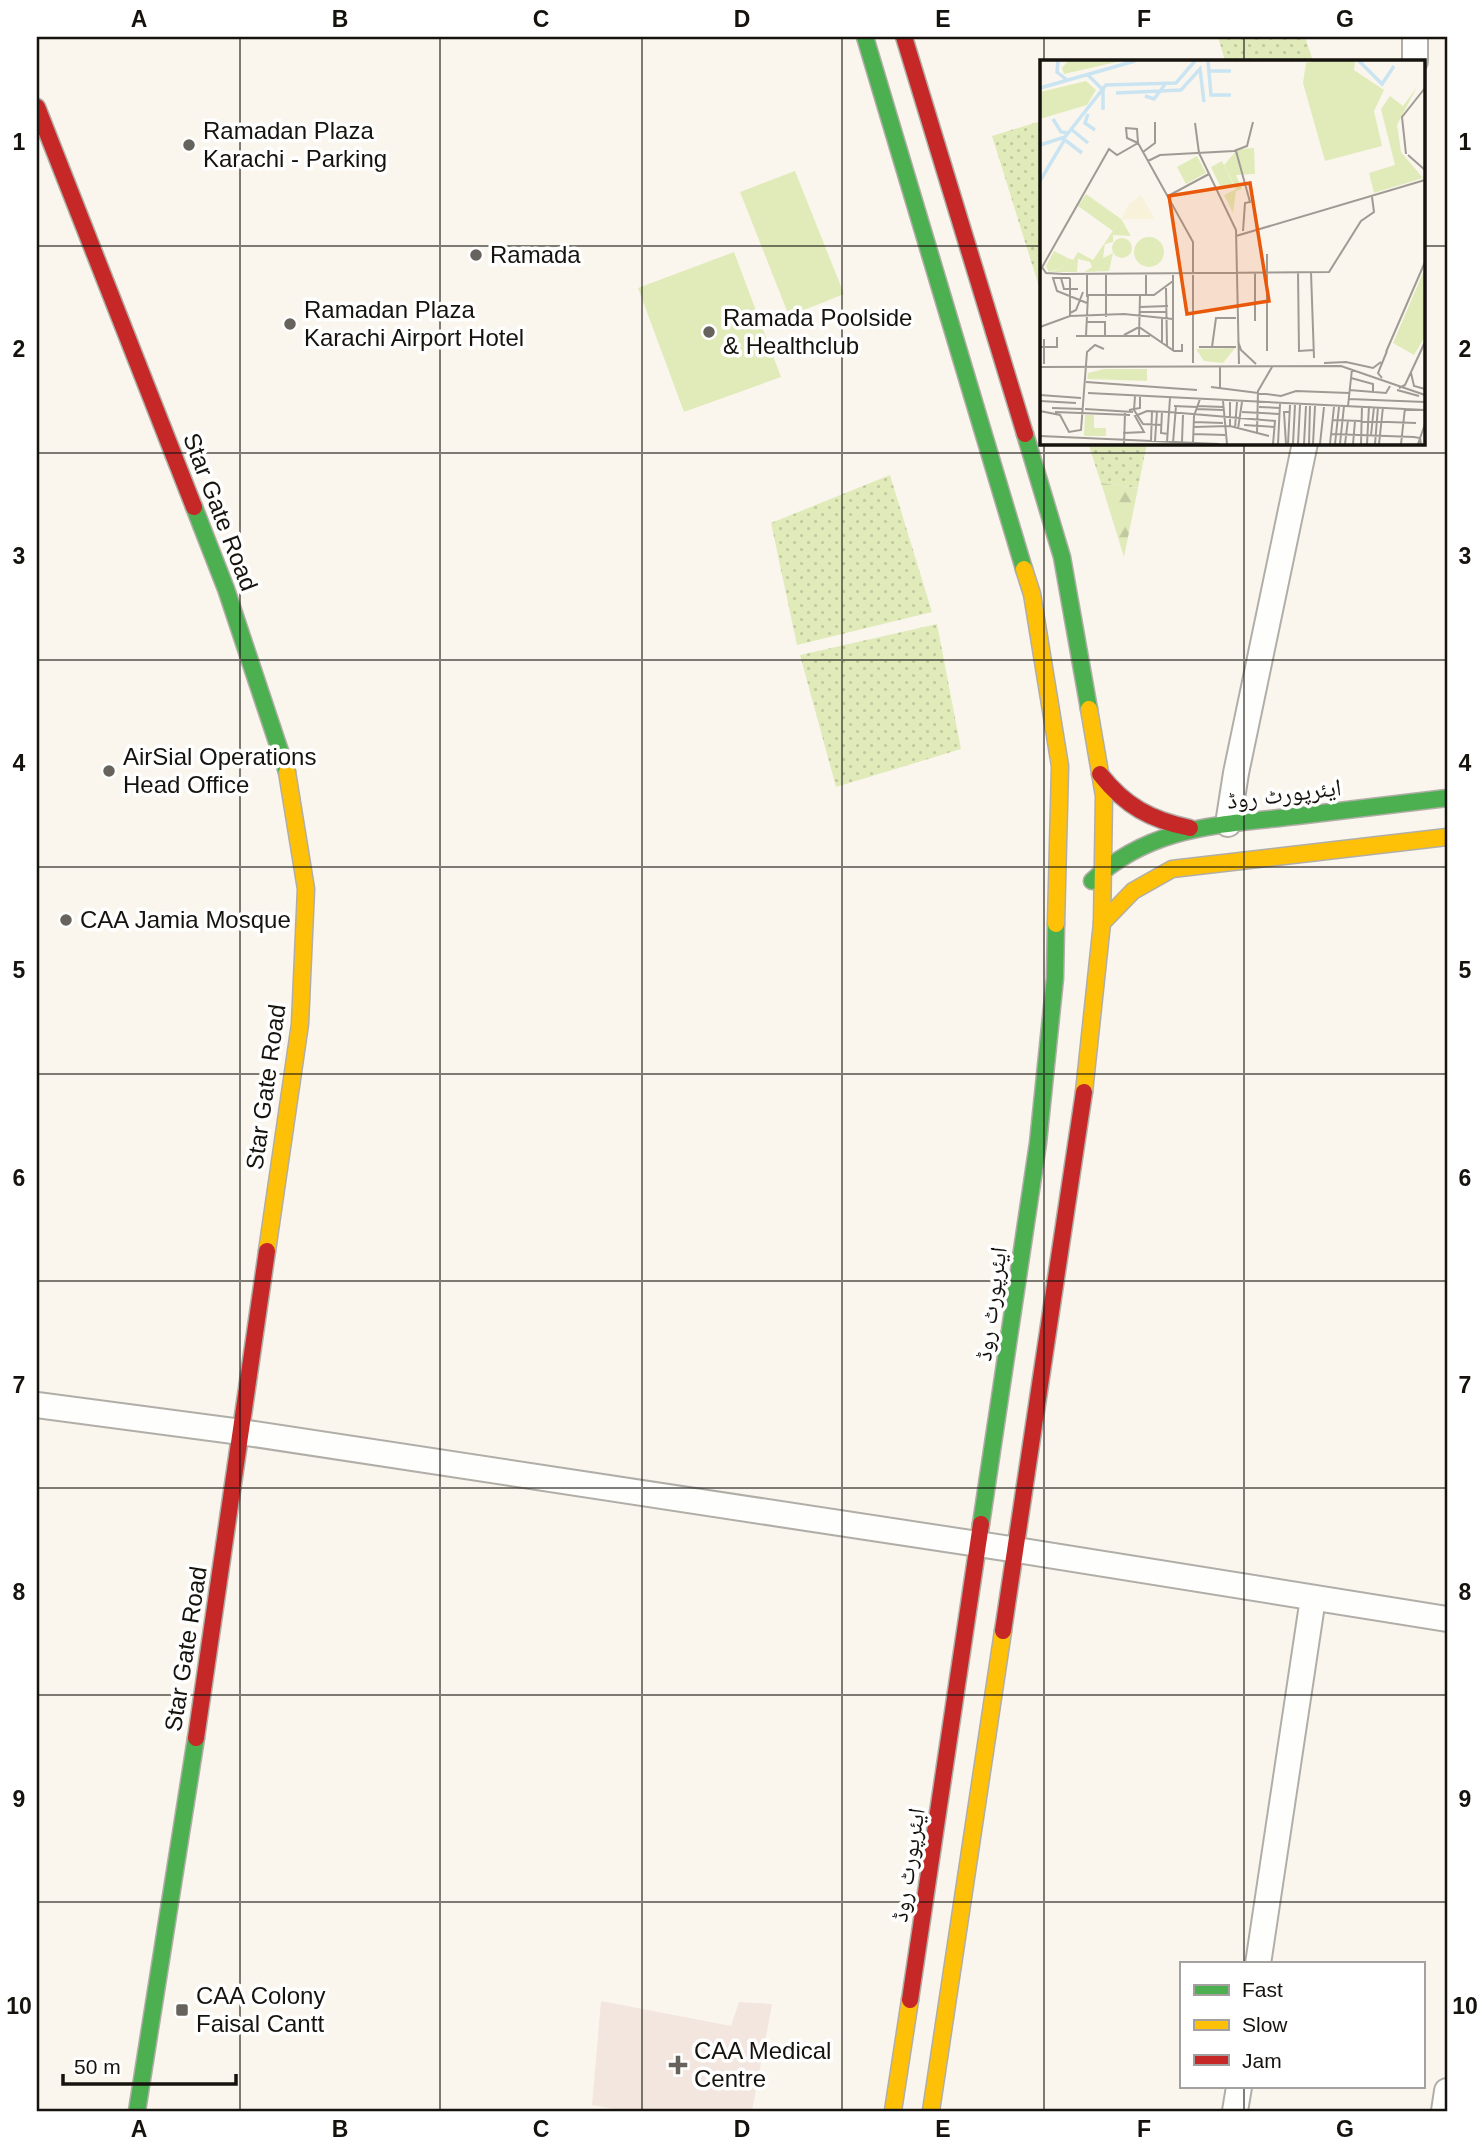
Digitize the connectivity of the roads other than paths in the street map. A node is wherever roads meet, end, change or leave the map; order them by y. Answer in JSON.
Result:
{"nodes":[{"id":1,"x":865,"y":37,"type":"edge"},
{"id":2,"x":904,"y":37,"type":"edge"},
{"id":3,"x":1415,"y":37,"type":"edge"},
{"id":4,"x":1415,"y":60,"type":"edge"},
{"id":5,"x":905,"y":105,"type":"junction"},
{"id":6,"x":37,"y":107,"type":"edge"},
{"id":7,"x":1305,"y":444,"type":"edge"},
{"id":8,"x":1059,"y":766,"type":"junction"},
{"id":9,"x":1100,"y":774,"type":"junction"},
{"id":10,"x":1073,"y":787,"type":"dead end"},
{"id":11,"x":1447,"y":798,"type":"edge"},
{"id":12,"x":1086,"y":806,"type":"dead end"},
{"id":13,"x":1102,"y":823,"type":"junction"},
{"id":14,"x":1228,"y":824,"type":"junction"},
{"id":15,"x":1192,"y":829,"type":"junction"},
{"id":16,"x":1447,"y":837,"type":"edge"},
{"id":17,"x":1134,"y":848,"type":"junction"},
{"id":18,"x":1172,"y":869,"type":"junction"},
{"id":19,"x":1102,"y":870,"type":"junction"},
{"id":20,"x":1102,"y":923,"type":"junction"},
{"id":21,"x":1057,"y":927,"type":"junction"},
{"id":22,"x":37,"y":1405,"type":"edge"},
{"id":23,"x":241,"y":1432,"type":"junction"},
{"id":24,"x":979,"y":1546,"type":"junction"},
{"id":25,"x":1017,"y":1550,"type":"junction"},
{"id":26,"x":1313,"y":1598,"type":"junction"},
{"id":27,"x":1447,"y":1619,"type":"edge"},
{"id":28,"x":1258,"y":1962,"type":"edge"},
{"id":29,"x":1239,"y":2088,"type":"edge"},
{"id":30,"x":1447,"y":2091,"type":"edge"},
{"id":31,"x":137,"y":2111,"type":"edge"},
{"id":32,"x":893,"y":2111,"type":"edge"},
{"id":33,"x":931,"y":2111,"type":"edge"},
{"id":34,"x":1235,"y":2111,"type":"edge"},
{"id":35,"x":1444,"y":2111,"type":"edge"}],
"edges":[{"from":1,"to":5,"type":"main road"},
{"from":2,"to":5,"type":"main road"},
{"from":3,"to":4,"type":"street"},
{"from":5,"to":8,"type":"main road"},
{"from":5,"to":9,"type":"main road"},
{"from":6,"to":23,"type":"main road","name":"Star Gate Road"},
{"from":7,"to":14,"type":"street"},
{"from":8,"to":10,"type":"main road"},
{"from":8,"to":21,"type":"main road"},
{"from":9,"to":13,"type":"main road"},
{"from":9,"to":15,"type":"main road"},
{"from":11,"to":14,"type":"main road","name":"ایئرپورٹ روڈ"},
{"from":12,"to":13,"type":"main road"},
{"from":13,"to":17,"type":"main road"},
{"from":13,"to":19,"type":"main road"},
{"from":14,"to":15,"type":"main road","name":"ایئرپورٹ روڈ"},
{"from":15,"to":17,"type":"main road","name":"ایئرپورٹ روڈ"},
{"from":16,"to":18,"type":"main road"},
{"from":17,"to":18,"type":"main road"},
{"from":17,"to":19,"type":"main road","name":"ایئرپورٹ روڈ"},
{"from":18,"to":20,"type":"main road"},
{"from":19,"to":20,"type":"main road"},
{"from":19,"to":21,"type":"main road","name":"ایئرپورٹ روڈ"},
{"from":20,"to":25,"type":"main road"},
{"from":21,"to":24,"type":"main road","name":"ایئرپورٹ روڈ"},
{"from":22,"to":23,"type":"street"},
{"from":23,"to":24,"type":"street"},
{"from":23,"to":31,"type":"main road","name":"Star Gate Road"},
{"from":24,"to":25,"type":"street"},
{"from":24,"to":32,"type":"main road","name":"ایئرپورٹ روڈ"},
{"from":25,"to":26,"type":"street"},
{"from":25,"to":33,"type":"main road"},
{"from":26,"to":27,"type":"street"},
{"from":26,"to":28,"type":"street"},
{"from":29,"to":34,"type":"street"},
{"from":30,"to":35,"type":"street"}]}
